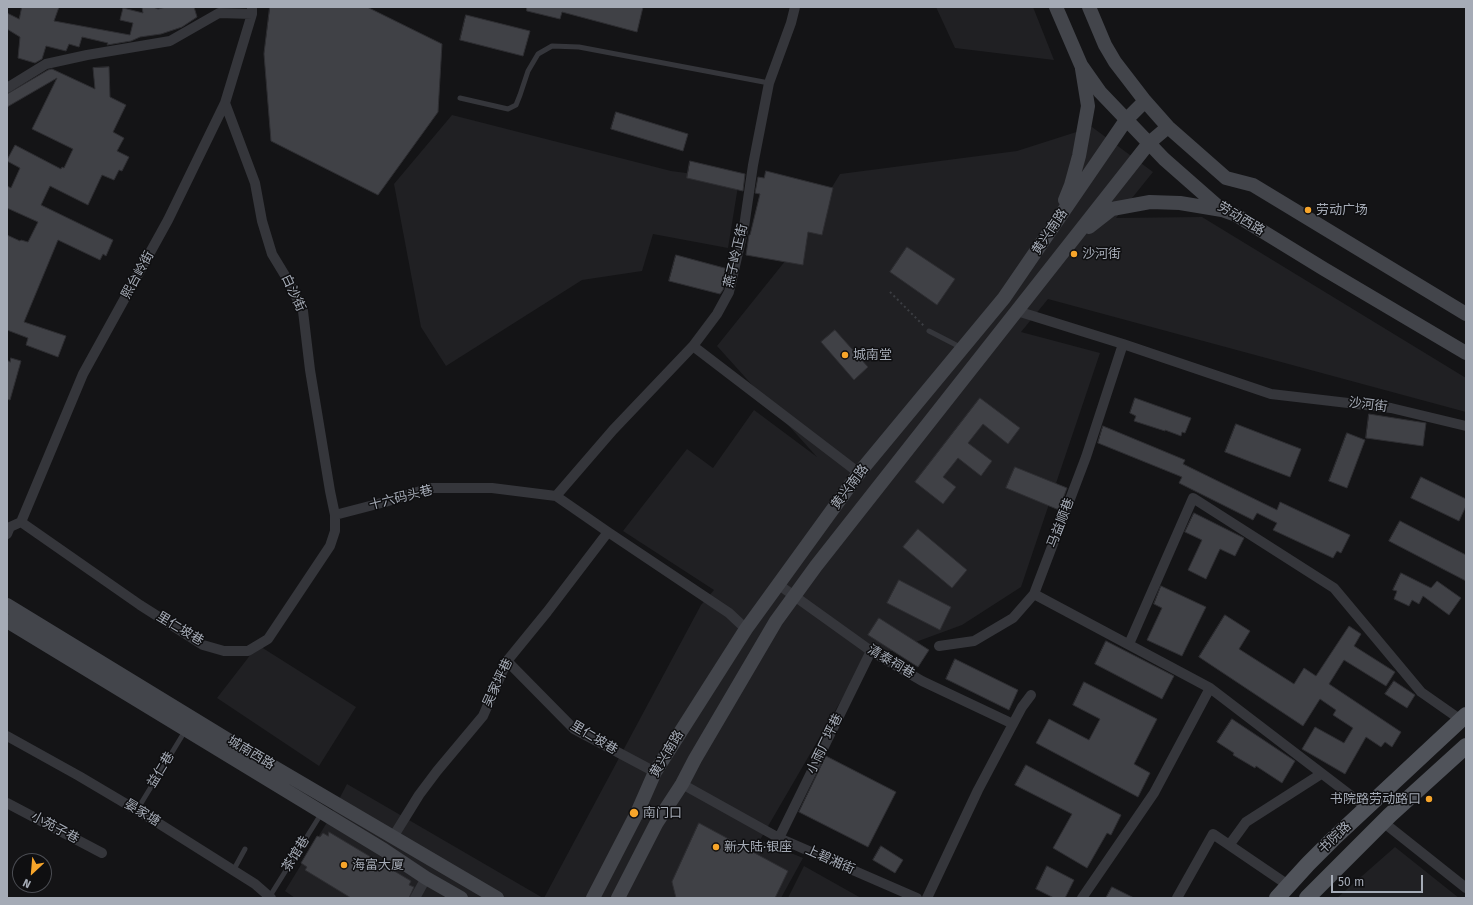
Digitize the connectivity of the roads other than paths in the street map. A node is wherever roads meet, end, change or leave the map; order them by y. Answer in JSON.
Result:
{"nodes":[{"id":1,"x":795,"y":7,"type":"edge"},
{"id":2,"x":1056,"y":7,"type":"edge"},
{"id":3,"x":1089,"y":7,"type":"edge"},
{"id":4,"x":252,"y":10,"type":"edge"},
{"id":5,"x":1081,"y":65,"type":"junction"},
{"id":6,"x":769,"y":83,"type":"junction"},
{"id":7,"x":7,"y":88,"type":"edge"},
{"id":8,"x":460,"y":98,"type":"dead end"},
{"id":9,"x":1145,"y":101,"type":"junction"},
{"id":10,"x":225,"y":103,"type":"junction"},
{"id":11,"x":1126,"y":120,"type":"junction"},
{"id":12,"x":1168,"y":127,"type":"junction"},
{"id":13,"x":1149,"y":143,"type":"junction"},
{"id":14,"x":1222,"y":210,"type":"junction"},
{"id":15,"x":1056,"y":225,"type":"junction"},
{"id":16,"x":1070,"y":242,"type":"junction"},
{"id":17,"x":1017,"y":311,"type":"junction"},
{"id":18,"x":1466,"y":314,"type":"edge"},
{"id":19,"x":929,"y":331,"type":"road end"},
{"id":20,"x":1122,"y":344,"type":"junction"},
{"id":21,"x":693,"y":346,"type":"junction"},
{"id":22,"x":963,"y":348,"type":"junction"},
{"id":23,"x":1466,"y":353,"type":"edge"},
{"id":24,"x":1466,"y":426,"type":"edge"},
{"id":25,"x":858,"y":473,"type":"junction"},
{"id":26,"x":330,"y":491,"type":"joint"},
{"id":27,"x":556,"y":496,"type":"junction"},
{"id":28,"x":335,"y":515,"type":"junction"},
{"id":29,"x":21,"y":522,"type":"junction"},
{"id":30,"x":608,"y":532,"type":"junction"},
{"id":31,"x":7,"y":534,"type":"edge"},
{"id":32,"x":779,"y":585,"type":"junction"},
{"id":33,"x":1034,"y":594,"type":"junction"},
{"id":34,"x":795,"y":596,"type":"junction"},
{"id":35,"x":7,"y":604,"type":"edge"},
{"id":36,"x":7,"y":621,"type":"edge"},
{"id":37,"x":7,"y":628,"type":"edge"},
{"id":38,"x":746,"y":629,"type":"junction"},
{"id":39,"x":26,"y":632,"type":"junction"},
{"id":40,"x":1129,"y":644,"type":"junction"},
{"id":41,"x":939,"y":646,"type":"dead end"},
{"id":42,"x":871,"y":651,"type":"junction"},
{"id":43,"x":507,"y":661,"type":"junction"},
{"id":44,"x":1210,"y":688,"type":"junction"},
{"id":45,"x":1031,"y":695,"type":"dead end"},
{"id":46,"x":1464,"y":717,"type":"edge"},
{"id":47,"x":1013,"y":724,"type":"junction"},
{"id":48,"x":186,"y":730,"type":"junction"},
{"id":49,"x":7,"y":736,"type":"edge"},
{"id":50,"x":1466,"y":746,"type":"edge"},
{"id":51,"x":655,"y":772,"type":"junction"},
{"id":52,"x":1322,"y":774,"type":"junction"},
{"id":53,"x":682,"y":784,"type":"junction"},
{"id":54,"x":7,"y":803,"type":"edge"},
{"id":55,"x":1367,"y":808,"type":"junction"},
{"id":56,"x":137,"y":810,"type":"junction"},
{"id":57,"x":322,"y":813,"type":"junction"},
{"id":58,"x":1383,"y":822,"type":"junction"},
{"id":59,"x":393,"y":837,"type":"junction"},
{"id":60,"x":779,"y":838,"type":"junction"},
{"id":61,"x":1230,"y":844,"type":"junction"},
{"id":62,"x":245,"y":849,"type":"dead end"},
{"id":63,"x":102,"y":853,"type":"dead end"},
{"id":64,"x":233,"y":871,"type":"junction"},
{"id":65,"x":426,"y":878,"type":"junction"},
{"id":66,"x":1288,"y":885,"type":"junction"},
{"id":67,"x":1466,"y":888,"type":"edge"},
{"id":68,"x":270,"y":897,"type":"edge"},
{"id":69,"x":415,"y":898,"type":"edge"},
{"id":70,"x":461,"y":898,"type":"edge"},
{"id":71,"x":497,"y":898,"type":"edge"},
{"id":72,"x":593,"y":898,"type":"edge"},
{"id":73,"x":618,"y":898,"type":"edge"},
{"id":74,"x":917,"y":898,"type":"edge"},
{"id":75,"x":927,"y":898,"type":"edge"},
{"id":76,"x":1082,"y":898,"type":"edge"},
{"id":77,"x":1177,"y":898,"type":"edge"},
{"id":78,"x":1277,"y":898,"type":"edge"},
{"id":79,"x":1307,"y":898,"type":"edge"}],
"edges":[{"from":1,"to":6,"type":"street","name":"燕子岭正街"},
{"from":2,"to":5,"type":"main road","name":"劳动西路"},
{"from":3,"to":9,"type":"main road"},
{"from":4,"to":7,"type":"street"},
{"from":4,"to":10,"type":"street","name":"熙台岭街"},
{"from":5,"to":11,"type":"main road","name":"劳动西路"},
{"from":5,"to":15,"type":"main road"},
{"from":6,"to":8,"type":"lane"},
{"from":6,"to":21,"type":"street","name":"燕子岭正街"},
{"from":9,"to":11,"type":"main road","name":"黄兴南路"},
{"from":9,"to":12,"type":"main road"},
{"from":10,"to":26,"type":"street","name":"白沙街"},
{"from":10,"to":29,"type":"street","name":"熙台岭街"},
{"from":11,"to":13,"type":"main road","name":"劳动西路"},
{"from":11,"to":15,"type":"main road","name":"黄兴南路"},
{"from":12,"to":13,"type":"main road","name":"黄兴南路"},
{"from":12,"to":18,"type":"main road"},
{"from":13,"to":14,"type":"main road","name":"劳动西路"},
{"from":13,"to":16,"type":"main road","name":"黄兴南路"},
{"from":14,"to":16,"type":"main road"},
{"from":14,"to":23,"type":"main road","name":"劳动西路"},
{"from":15,"to":22,"type":"main road","name":"黄兴南路"},
{"from":16,"to":17,"type":"main road","name":"黄兴南路"},
{"from":17,"to":20,"type":"street","name":"沙河街"},
{"from":17,"to":34,"type":"main road","name":"黄兴南路"},
{"from":19,"to":22,"type":"lane"},
{"from":20,"to":24,"type":"street","name":"沙河街"},
{"from":20,"to":33,"type":"street","name":"马益顺巷"},
{"from":21,"to":25,"type":"street"},
{"from":21,"to":27,"type":"street","name":"燕子岭正街"},
{"from":22,"to":25,"type":"main road","name":"黄兴南路"},
{"from":25,"to":32,"type":"main road","name":"黄兴南路"},
{"from":26,"to":28,"type":"street","name":"里仁坡巷"},
{"from":27,"to":28,"type":"street","name":"十六码头巷"},
{"from":27,"to":30,"type":"street"},
{"from":28,"to":29,"type":"street","name":"里仁坡巷"},
{"from":29,"to":31,"type":"street","name":"熙台岭街"},
{"from":30,"to":38,"type":"street"},
{"from":30,"to":43,"type":"street","name":"吴家坪巷"},
{"from":32,"to":34,"type":"street","name":"清泰祠巷"},
{"from":32,"to":38,"type":"main road","name":"黄兴南路"},
{"from":33,"to":40,"type":"street"},
{"from":33,"to":41,"type":"street","name":"马益顺巷"},
{"from":34,"to":42,"type":"street","name":"清泰祠巷"},
{"from":34,"to":53,"type":"main road","name":"黄兴南路"},
{"from":35,"to":59,"type":"main road","name":"城南西路"},
{"from":36,"to":39,"type":"main road","name":"城南西路"},
{"from":37,"to":39,"type":"main road"},
{"from":38,"to":51,"type":"main road","name":"黄兴南路"},
{"from":39,"to":48,"type":"main road","name":"城南西路"},
{"from":40,"to":44,"type":"street"},
{"from":40,"to":46,"type":"street"},
{"from":42,"to":47,"type":"street","name":"清泰祠巷"},
{"from":42,"to":60,"type":"street","name":"小雨厂坪巷"},
{"from":43,"to":51,"type":"street","name":"里仁坡巷"},
{"from":43,"to":59,"type":"street","name":"吴家坪巷"},
{"from":44,"to":52,"type":"street"},
{"from":44,"to":76,"type":"street"},
{"from":45,"to":47,"type":"street"},
{"from":46,"to":55,"type":"main road","name":"书院路"},
{"from":47,"to":75,"type":"street"},
{"from":48,"to":56,"type":"lane","name":"益仁巷"},
{"from":48,"to":57,"type":"main road","name":"城南西路"},
{"from":49,"to":56,"type":"street","name":"晏家塘"},
{"from":50,"to":58,"type":"main road","name":"书院路"},
{"from":51,"to":72,"type":"main road","name":"黄兴南路"},
{"from":52,"to":55,"type":"street"},
{"from":52,"to":61,"type":"street"},
{"from":53,"to":60,"type":"street","name":"上碧湘街"},
{"from":53,"to":73,"type":"main road","name":"黄兴南路"},
{"from":54,"to":63,"type":"street","name":"小苑子巷"},
{"from":55,"to":66,"type":"main road","name":"书院路"},
{"from":56,"to":64,"type":"street","name":"晏家塘"},
{"from":57,"to":65,"type":"main road","name":"城南西路"},
{"from":57,"to":68,"type":"lane","name":"茶馆巷"},
{"from":58,"to":67,"type":"street"},
{"from":58,"to":79,"type":"main road","name":"书院路"},
{"from":59,"to":71,"type":"main road","name":"城南西路"},
{"from":60,"to":74,"type":"street","name":"上碧湘街"},
{"from":61,"to":66,"type":"street"},
{"from":61,"to":77,"type":"street"},
{"from":62,"to":64,"type":"lane"},
{"from":64,"to":68,"type":"street","name":"晏家塘"},
{"from":65,"to":69,"type":"street"},
{"from":65,"to":70,"type":"main road","name":"城南西路"},
{"from":66,"to":78,"type":"main road","name":"书院路"}]}
